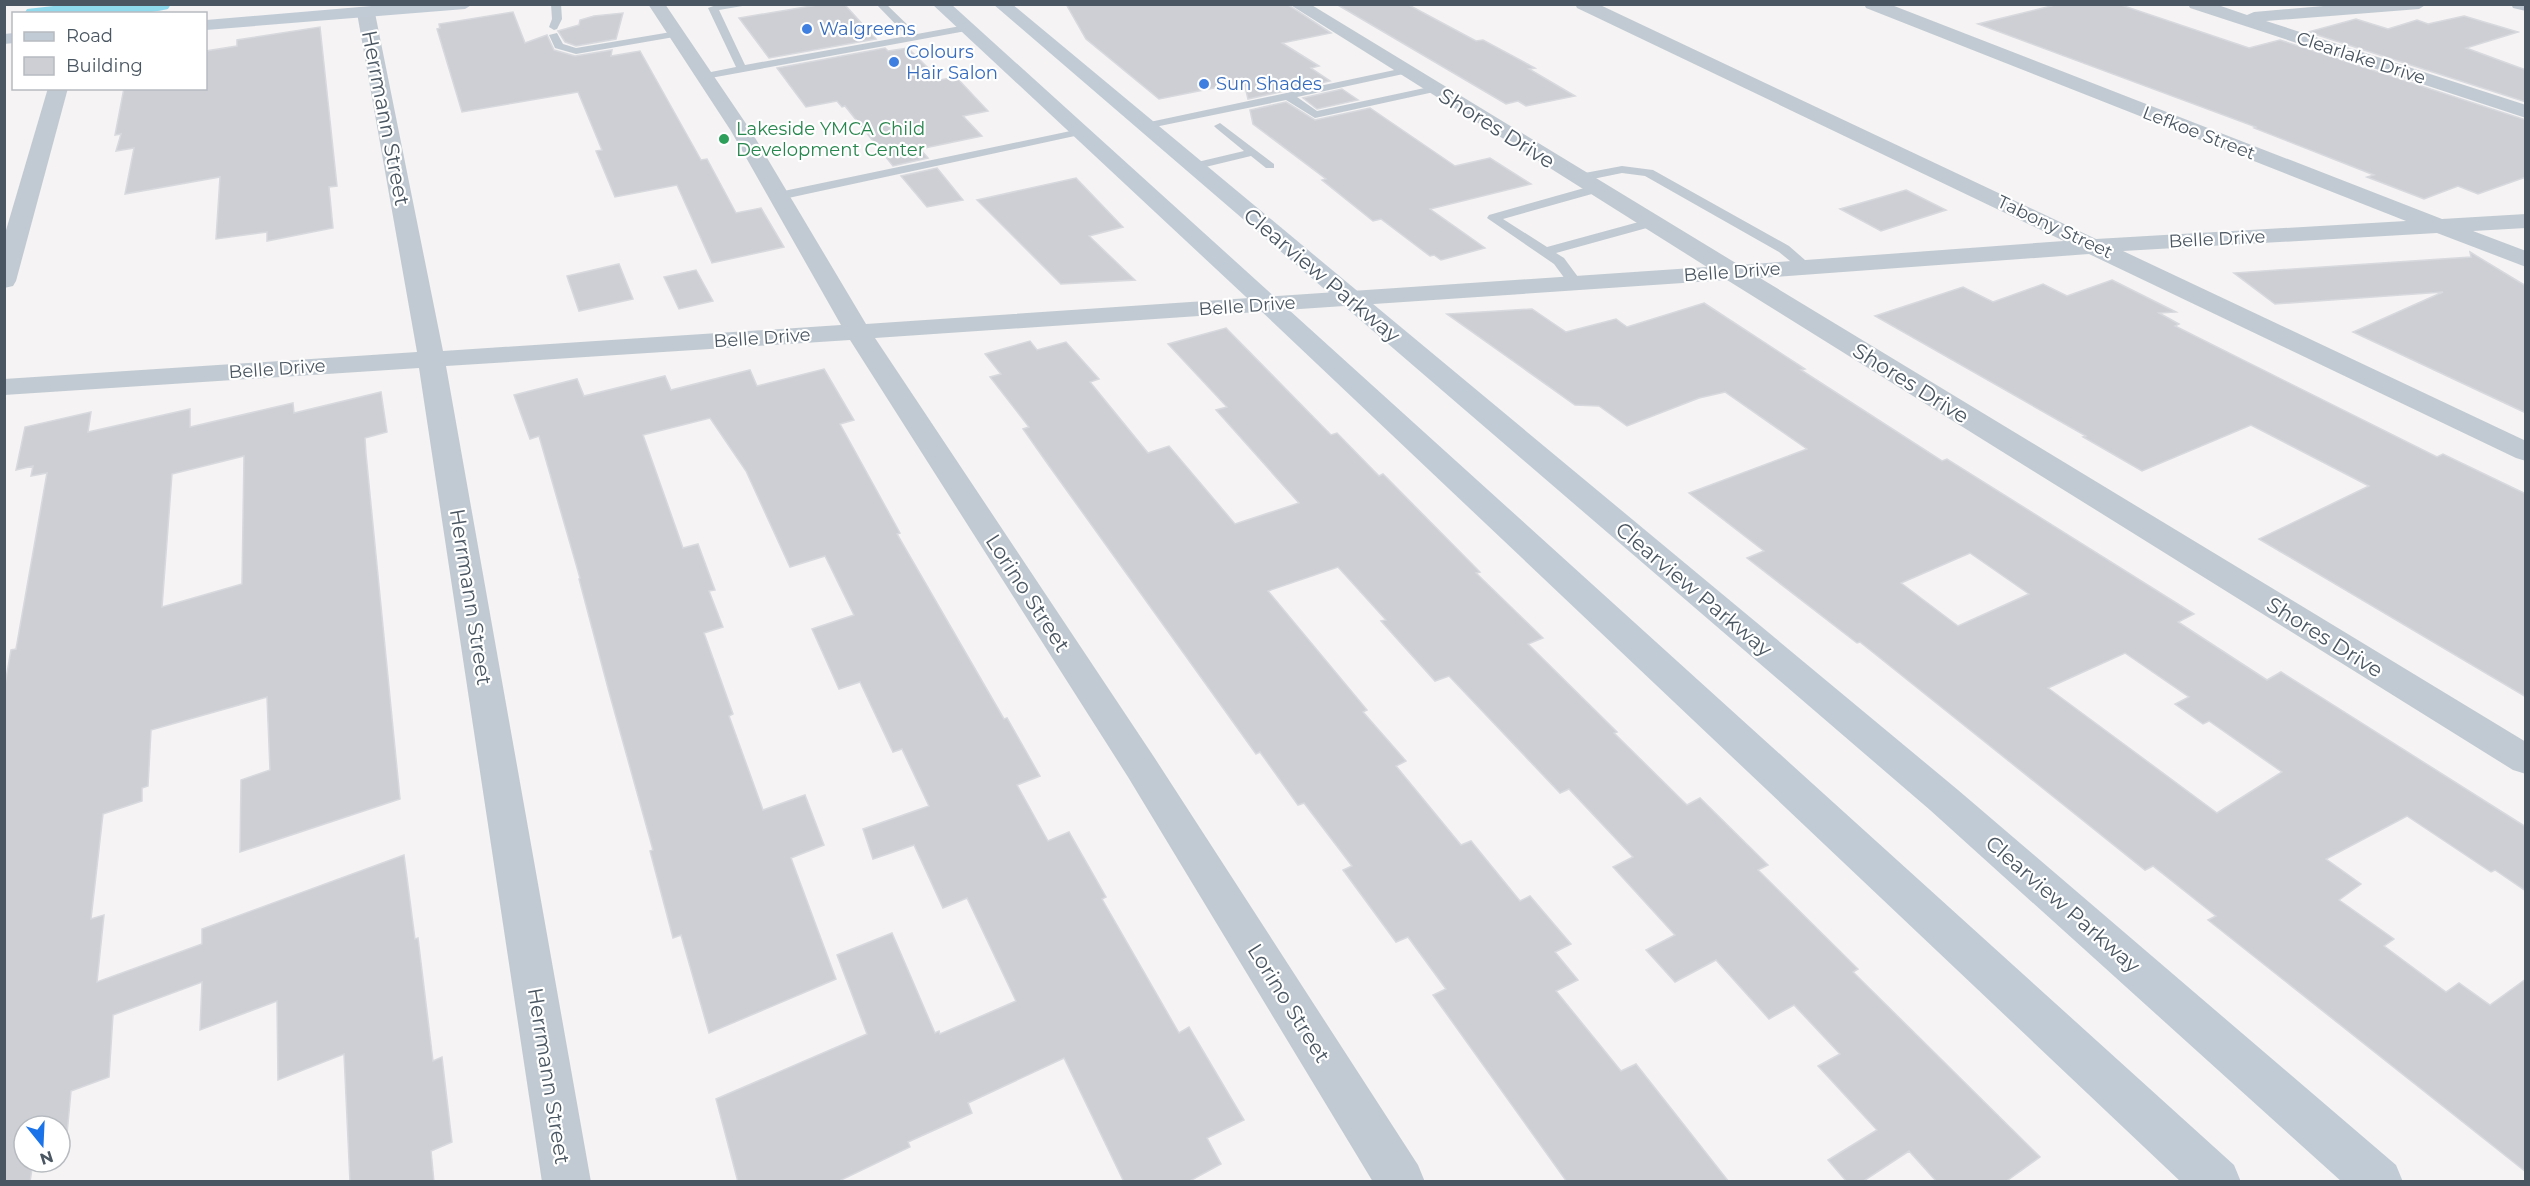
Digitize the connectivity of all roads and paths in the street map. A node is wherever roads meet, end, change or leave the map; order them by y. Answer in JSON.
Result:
{"nodes":[{"id":1,"x":465,"y":4,"type":"edge"},
{"id":2,"x":656,"y":4,"type":"edge"},
{"id":3,"x":750,"y":4,"type":"edge"},
{"id":4,"x":880,"y":4,"type":"edge"},
{"id":5,"x":940,"y":4,"type":"edge"},
{"id":6,"x":1001,"y":4,"type":"edge"},
{"id":7,"x":1297,"y":4,"type":"edge"},
{"id":8,"x":1583,"y":4,"type":"edge"},
{"id":9,"x":1872,"y":4,"type":"edge"},
{"id":10,"x":2196,"y":4,"type":"edge"},
{"id":11,"x":2419,"y":4,"type":"edge"},
{"id":12,"x":2519,"y":4,"type":"edge"},
{"id":13,"x":556,"y":6,"type":"edge"},
{"id":14,"x":724,"y":6,"type":"edge"},
{"id":15,"x":2526,"y":6,"type":"edge"},
{"id":16,"x":366,"y":13,"type":"junction"},
{"id":17,"x":2237,"y":18,"type":"junction"},
{"id":18,"x":207,"y":25,"type":"edge"},
{"id":19,"x":966,"y":28,"type":"junction"},
{"id":20,"x":677,"y":34,"type":"junction"},
{"id":21,"x":914,"y":38,"type":"junction"},
{"id":22,"x":742,"y":69,"type":"junction"},
{"id":23,"x":1404,"y":70,"type":"junction"},
{"id":24,"x":705,"y":76,"type":"junction"},
{"id":25,"x":1434,"y":89,"type":"junction"},
{"id":26,"x":57,"y":90,"type":"edge"},
{"id":27,"x":1288,"y":96,"type":"junction"},
{"id":28,"x":2526,"y":112,"type":"edge"},
{"id":29,"x":1145,"y":126,"type":"junction"},
{"id":30,"x":1220,"y":126,"type":"dead end"},
{"id":31,"x":1080,"y":132,"type":"junction"},
{"id":32,"x":1253,"y":152,"type":"junction"},
{"id":33,"x":1193,"y":166,"type":"junction"},
{"id":34,"x":1270,"y":166,"type":"dead end"},
{"id":35,"x":1587,"y":184,"type":"junction"},
{"id":36,"x":779,"y":196,"type":"junction"},
{"id":37,"x":2526,"y":221,"type":"edge"},
{"id":38,"x":1650,"y":223,"type":"junction"},
{"id":39,"x":2436,"y":226,"type":"junction"},
{"id":40,"x":2095,"y":246,"type":"junction"},
{"id":41,"x":1545,"y":252,"type":"junction"},
{"id":42,"x":2526,"y":261,"type":"edge"},
{"id":43,"x":1806,"y":267,"type":"junction"},
{"id":44,"x":1730,"y":272,"type":"junction"},
{"id":45,"x":4,"y":281,"type":"edge"},
{"id":46,"x":1576,"y":284,"type":"junction"},
{"id":47,"x":1352,"y":300,"type":"junction"},
{"id":48,"x":1269,"y":305,"type":"junction"},
{"id":49,"x":858,"y":332,"type":"junction"},
{"id":50,"x":431,"y":358,"type":"junction"},
{"id":51,"x":4,"y":387,"type":"edge"},
{"id":52,"x":2526,"y":452,"type":"edge"},
{"id":53,"x":2526,"y":760,"type":"edge"},
{"id":54,"x":567,"y":1182,"type":"edge"},
{"id":55,"x":1401,"y":1182,"type":"edge"},
{"id":56,"x":2217,"y":1182,"type":"edge"},
{"id":57,"x":2379,"y":1182,"type":"edge"}],
"edges":[{"from":1,"to":16,"type":"street"},
{"from":2,"to":20,"type":"street","name":"Lorino Street"},
{"from":3,"to":14,"type":"lane"},
{"from":4,"to":21,"type":"lane"},
{"from":5,"to":19,"type":"street"},
{"from":6,"to":29,"type":"street","name":"Clearview Parkway"},
{"from":7,"to":23,"type":"street","name":"Shores Drive"},
{"from":8,"to":40,"type":"street","name":"Tabony Street"},
{"from":9,"to":39,"type":"street","name":"Lefkoe Street"},
{"from":10,"to":17,"type":"street","name":"Clearlake Drive"},
{"from":11,"to":17,"type":"street"},
{"from":12,"to":15,"type":"street"},
{"from":13,"to":20,"type":"lane"},
{"from":14,"to":22,"type":"lane"},
{"from":16,"to":18,"type":"street"},
{"from":16,"to":50,"type":"street","name":"Herrmann Street"},
{"from":17,"to":28,"type":"street","name":"Clearlake Drive"},
{"from":19,"to":21,"type":"lane"},
{"from":19,"to":31,"type":"street"},
{"from":20,"to":24,"type":"street","name":"Lorino Street"},
{"from":21,"to":22,"type":"lane"},
{"from":22,"to":24,"type":"lane"},
{"from":23,"to":25,"type":"street","name":"Shores Drive"},
{"from":23,"to":27,"type":"lane"},
{"from":24,"to":36,"type":"street","name":"Lorino Street"},
{"from":25,"to":27,"type":"lane"},
{"from":25,"to":35,"type":"street","name":"Shores Drive"},
{"from":26,"to":45,"type":"street"},
{"from":27,"to":29,"type":"lane"},
{"from":29,"to":33,"type":"street","name":"Clearview Parkway"},
{"from":30,"to":32,"type":"lane"},
{"from":31,"to":36,"type":"lane"},
{"from":31,"to":48,"type":"street"},
{"from":32,"to":33,"type":"lane"},
{"from":32,"to":34,"type":"lane"},
{"from":33,"to":47,"type":"street","name":"Clearview Parkway"},
{"from":35,"to":38,"type":"street","name":"Shores Drive"},
{"from":35,"to":41,"type":"lane"},
{"from":35,"to":43,"type":"lane"},
{"from":36,"to":49,"type":"street","name":"Lorino Street"},
{"from":37,"to":39,"type":"street","name":"Belle Drive"},
{"from":38,"to":41,"type":"lane"},
{"from":38,"to":44,"type":"street","name":"Shores Drive"},
{"from":39,"to":40,"type":"street","name":"Belle Drive"},
{"from":39,"to":42,"type":"street","name":"Lefkoe Street"},
{"from":40,"to":43,"type":"street","name":"Belle Drive"},
{"from":40,"to":52,"type":"street","name":"Tabony Street"},
{"from":41,"to":46,"type":"lane"},
{"from":43,"to":44,"type":"street","name":"Belle Drive"},
{"from":44,"to":46,"type":"street","name":"Belle Drive"},
{"from":44,"to":53,"type":"street","name":"Shores Drive"},
{"from":46,"to":47,"type":"street","name":"Belle Drive"},
{"from":47,"to":48,"type":"street","name":"Belle Drive"},
{"from":47,"to":57,"type":"street","name":"Clearview Parkway"},
{"from":48,"to":49,"type":"street","name":"Belle Drive"},
{"from":48,"to":56,"type":"street"},
{"from":49,"to":50,"type":"street","name":"Belle Drive"},
{"from":49,"to":55,"type":"street","name":"Lorino Street"},
{"from":50,"to":51,"type":"street","name":"Belle Drive"},
{"from":50,"to":54,"type":"street","name":"Herrmann Street"}]}
